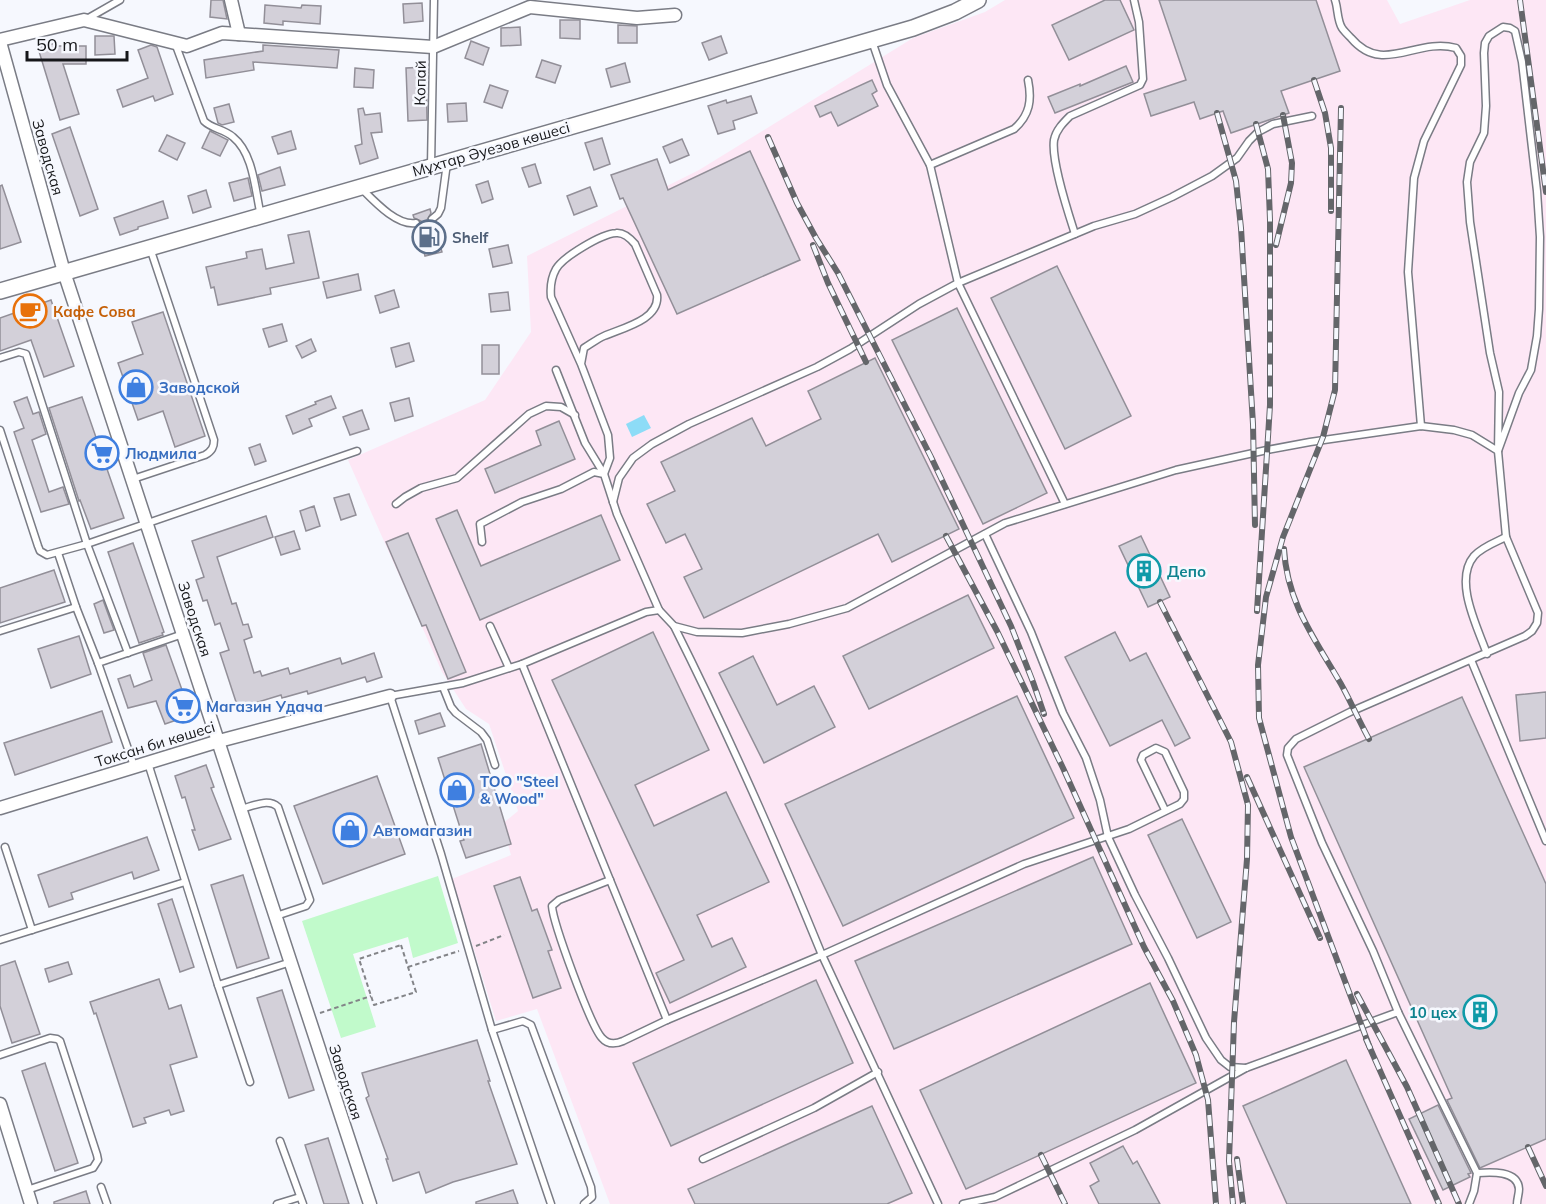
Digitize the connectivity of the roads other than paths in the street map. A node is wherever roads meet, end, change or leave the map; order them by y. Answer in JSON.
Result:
{"nodes":[{"id":1,"x":120,"y":0,"type":"edge"},
{"id":2,"x":231,"y":0,"type":"edge"},
{"id":3,"x":434,"y":0,"type":"edge"},
{"id":4,"x":978,"y":0,"type":"edge"},
{"id":5,"x":1134,"y":0,"type":"edge"},
{"id":6,"x":1335,"y":0,"type":"edge"},
{"id":7,"x":675,"y":15,"type":"dead end"},
{"id":8,"x":84,"y":20,"type":"junction"},
{"id":9,"x":238,"y":34,"type":"junction"},
{"id":10,"x":871,"y":40,"type":"junction"},
{"id":11,"x":176,"y":43,"type":"junction"},
{"id":12,"x":0,"y":44,"type":"edge"},
{"id":13,"x":433,"y":47,"type":"junction"},
{"id":14,"x":1028,"y":80,"type":"dead end"},
{"id":15,"x":1312,"y":116,"type":"dead end"},
{"id":16,"x":447,"y":162,"type":"junction"},
{"id":17,"x":930,"y":165,"type":"junction"},
{"id":18,"x":431,"y":166,"type":"junction"},
{"id":19,"x":360,"y":187,"type":"junction"},
{"id":20,"x":261,"y":216,"type":"junction"},
{"id":21,"x":432,"y":219,"type":"dead end"},
{"id":22,"x":416,"y":223,"type":"dead end"},
{"id":23,"x":1075,"y":234,"type":"junction"},
{"id":24,"x":150,"y":248,"type":"junction"},
{"id":25,"x":64,"y":272,"type":"junction"},
{"id":26,"x":958,"y":283,"type":"junction"},
{"id":27,"x":0,"y":291,"type":"edge"},
{"id":28,"x":0,"y":358,"type":"edge"},
{"id":29,"x":581,"y":364,"type":"junction"},
{"id":30,"x":556,"y":370,"type":"dead end"},
{"id":31,"x":574,"y":415,"type":"junction"},
{"id":32,"x":1421,"y":426,"type":"junction"},
{"id":33,"x":0,"y":430,"type":"edge"},
{"id":34,"x":357,"y":451,"type":"dead end"},
{"id":35,"x":1498,"y":451,"type":"junction"},
{"id":36,"x":604,"y":474,"type":"junction"},
{"id":37,"x":133,"y":479,"type":"junction"},
{"id":38,"x":613,"y":502,"type":"junction"},
{"id":39,"x":396,"y":504,"type":"dead end"},
{"id":40,"x":1065,"y":504,"type":"junction"},
{"id":41,"x":147,"y":523,"type":"junction"},
{"id":42,"x":985,"y":534,"type":"junction"},
{"id":43,"x":1506,"y":537,"type":"junction"},
{"id":44,"x":482,"y":542,"type":"dead end"},
{"id":45,"x":87,"y":544,"type":"junction"},
{"id":46,"x":58,"y":553,"type":"junction"},
{"id":47,"x":76,"y":607,"type":"junction"},
{"id":48,"x":659,"y":610,"type":"junction"},
{"id":49,"x":490,"y":626,"type":"dead end"},
{"id":50,"x":674,"y":626,"type":"junction"},
{"id":51,"x":0,"y":631,"type":"edge"},
{"id":52,"x":184,"y":634,"type":"junction"},
{"id":53,"x":128,"y":653,"type":"junction"},
{"id":54,"x":1487,"y":654,"type":"junction"},
{"id":55,"x":1471,"y":660,"type":"junction"},
{"id":56,"x":98,"y":663,"type":"junction"},
{"id":57,"x":522,"y":664,"type":"junction"},
{"id":58,"x":510,"y":668,"type":"junction"},
{"id":59,"x":442,"y":687,"type":"junction"},
{"id":60,"x":390,"y":696,"type":"junction"},
{"id":61,"x":219,"y":741,"type":"junction"},
{"id":62,"x":148,"y":762,"type":"junction"},
{"id":63,"x":495,"y":765,"type":"dead end"},
{"id":64,"x":134,"y":766,"type":"junction"},
{"id":65,"x":0,"y":808,"type":"edge"},
{"id":66,"x":241,"y":809,"type":"junction"},
{"id":67,"x":1165,"y":810,"type":"junction"},
{"id":68,"x":1108,"y":837,"type":"junction"},
{"id":69,"x":1546,"y":842,"type":"edge"},
{"id":70,"x":5,"y":847,"type":"dead end"},
{"id":71,"x":610,"y":880,"type":"junction"},
{"id":72,"x":185,"y":882,"type":"junction"},
{"id":73,"x":276,"y":916,"type":"junction"},
{"id":74,"x":32,"y":930,"type":"junction"},
{"id":75,"x":0,"y":940,"type":"edge"},
{"id":76,"x":822,"y":955,"type":"junction"},
{"id":77,"x":291,"y":962,"type":"junction"},
{"id":78,"x":218,"y":985,"type":"junction"},
{"id":79,"x":1398,"y":1012,"type":"junction"},
{"id":80,"x":667,"y":1020,"type":"junction"},
{"id":81,"x":492,"y":1030,"type":"junction"},
{"id":82,"x":0,"y":1054,"type":"edge"},
{"id":83,"x":1246,"y":1068,"type":"junction"},
{"id":84,"x":878,"y":1072,"type":"junction"},
{"id":85,"x":250,"y":1082,"type":"dead end"},
{"id":86,"x":1,"y":1109,"type":"edge"},
{"id":87,"x":280,"y":1141,"type":"dead end"},
{"id":88,"x":703,"y":1159,"type":"dead end"},
{"id":89,"x":1477,"y":1173,"type":"junction"},
{"id":90,"x":101,"y":1187,"type":"dead end"},
{"id":91,"x":27,"y":1190,"type":"junction"},
{"id":92,"x":300,"y":1197,"type":"junction"},
{"id":93,"x":31,"y":1204,"type":"edge"},
{"id":94,"x":107,"y":1204,"type":"edge"},
{"id":95,"x":278,"y":1204,"type":"edge"},
{"id":96,"x":303,"y":1204,"type":"edge"},
{"id":97,"x":370,"y":1204,"type":"edge"},
{"id":98,"x":551,"y":1204,"type":"edge"},
{"id":99,"x":584,"y":1204,"type":"edge"},
{"id":100,"x":938,"y":1204,"type":"edge"},
{"id":101,"x":963,"y":1204,"type":"edge"},
{"id":102,"x":1469,"y":1204,"type":"edge"},
{"id":103,"x":1517,"y":1204,"type":"edge"}],
"edges":[{"from":1,"to":8,"type":"lane"},
{"from":2,"to":9,"type":"street"},
{"from":3,"to":13,"type":"lane","name":"Копай"},
{"from":4,"to":10,"type":"street","name":"Мұхтар Әуезов көшесі"},
{"from":5,"to":23,"type":"lane"},
{"from":6,"to":32,"type":"lane"},
{"from":7,"to":13,"type":"street"},
{"from":8,"to":11,"type":"street"},
{"from":8,"to":12,"type":"street"},
{"from":9,"to":11,"type":"street"},
{"from":9,"to":13,"type":"street"},
{"from":10,"to":16,"type":"street","name":"Мұхтар Әуезов көшесі"},
{"from":10,"to":17,"type":"lane"},
{"from":11,"to":20,"type":"lane"},
{"from":12,"to":25,"type":"street","name":"Заводская"},
{"from":13,"to":18,"type":"lane","name":"Копай"},
{"from":14,"to":17,"type":"lane"},
{"from":15,"to":23,"type":"lane"},
{"from":16,"to":18,"type":"street","name":"Мұхтар Әуезов көшесі"},
{"from":16,"to":21,"type":"lane"},
{"from":17,"to":26,"type":"lane"},
{"from":18,"to":19,"type":"street","name":"Мұхтар Әуезов көшесі"},
{"from":19,"to":20,"type":"street","name":"Мұхтар Әуезов көшесі"},
{"from":19,"to":22,"type":"lane"},
{"from":20,"to":24,"type":"street","name":"Мұхтар Әуезов көшесі"},
{"from":23,"to":26,"type":"lane"},
{"from":24,"to":25,"type":"street","name":"Мұхтар Әуезов көшесі"},
{"from":24,"to":37,"type":"lane"},
{"from":25,"to":27,"type":"street","name":"Мұхтар Әуезов көшесі"},
{"from":25,"to":37,"type":"street","name":"Заводская"},
{"from":26,"to":38,"type":"lane"},
{"from":26,"to":40,"type":"lane"},
{"from":28,"to":45,"type":"lane"},
{"from":29,"to":29,"type":"lane"},
{"from":29,"to":36,"type":"lane"},
{"from":30,"to":31,"type":"lane"},
{"from":31,"to":36,"type":"lane"},
{"from":31,"to":39,"type":"lane"},
{"from":32,"to":35,"type":"lane"},
{"from":32,"to":40,"type":"lane"},
{"from":33,"to":46,"type":"lane"},
{"from":34,"to":41,"type":"lane"},
{"from":35,"to":35,"type":"lane"},
{"from":35,"to":43,"type":"lane"},
{"from":36,"to":38,"type":"lane"},
{"from":36,"to":44,"type":"lane"},
{"from":37,"to":41,"type":"street","name":"Заводская"},
{"from":38,"to":48,"type":"lane"},
{"from":40,"to":42,"type":"lane"},
{"from":41,"to":45,"type":"lane"},
{"from":41,"to":52,"type":"street","name":"Заводская"},
{"from":42,"to":50,"type":"lane"},
{"from":42,"to":68,"type":"lane"},
{"from":43,"to":54,"type":"lane"},
{"from":43,"to":54,"type":"lane"},
{"from":45,"to":46,"type":"lane"},
{"from":45,"to":53,"type":"lane"},
{"from":46,"to":47,"type":"lane"},
{"from":47,"to":51,"type":"lane"},
{"from":47,"to":56,"type":"lane"},
{"from":48,"to":50,"type":"lane"},
{"from":48,"to":57,"type":"lane"},
{"from":49,"to":58,"type":"lane"},
{"from":50,"to":76,"type":"lane"},
{"from":52,"to":53,"type":"lane"},
{"from":52,"to":61,"type":"street","name":"Заводская"},
{"from":53,"to":56,"type":"lane"},
{"from":54,"to":55,"type":"lane"},
{"from":55,"to":69,"type":"lane"},
{"from":55,"to":79,"type":"lane"},
{"from":56,"to":64,"type":"lane"},
{"from":57,"to":58,"type":"lane"},
{"from":57,"to":71,"type":"lane"},
{"from":58,"to":59,"type":"lane"},
{"from":59,"to":60,"type":"lane"},
{"from":59,"to":63,"type":"lane"},
{"from":60,"to":61,"type":"street","name":"Токсан би көшесі"},
{"from":60,"to":81,"type":"lane"},
{"from":61,"to":62,"type":"street","name":"Токсан би көшесі"},
{"from":61,"to":66,"type":"street","name":"Заводская"},
{"from":62,"to":64,"type":"street","name":"Токсан би көшесі"},
{"from":62,"to":72,"type":"lane"},
{"from":64,"to":65,"type":"street","name":"Токсан би көшесі"},
{"from":66,"to":73,"type":"street","name":"Заводская"},
{"from":66,"to":73,"type":"lane"},
{"from":67,"to":67,"type":"lane"},
{"from":67,"to":68,"type":"lane"},
{"from":68,"to":76,"type":"lane"},
{"from":68,"to":83,"type":"lane"},
{"from":70,"to":74,"type":"lane"},
{"from":71,"to":80,"type":"lane"},
{"from":71,"to":80,"type":"lane"},
{"from":72,"to":74,"type":"lane"},
{"from":72,"to":78,"type":"lane"},
{"from":73,"to":77,"type":"street","name":"Заводская"},
{"from":74,"to":75,"type":"lane"},
{"from":76,"to":80,"type":"lane"},
{"from":76,"to":84,"type":"lane"},
{"from":77,"to":78,"type":"lane"},
{"from":77,"to":97,"type":"street","name":"Заводская"},
{"from":78,"to":85,"type":"lane"},
{"from":79,"to":83,"type":"lane"},
{"from":79,"to":89,"type":"lane"},
{"from":81,"to":98,"type":"lane"},
{"from":81,"to":99,"type":"lane"},
{"from":82,"to":91,"type":"lane"},
{"from":83,"to":101,"type":"lane"},
{"from":84,"to":88,"type":"lane"},
{"from":84,"to":100,"type":"lane"},
{"from":86,"to":91,"type":"street"},
{"from":87,"to":92,"type":"lane"},
{"from":89,"to":102,"type":"lane"},
{"from":89,"to":103,"type":"lane"},
{"from":90,"to":94,"type":"lane"},
{"from":91,"to":93,"type":"street"},
{"from":92,"to":95,"type":"lane"},
{"from":92,"to":96,"type":"lane"}]}
